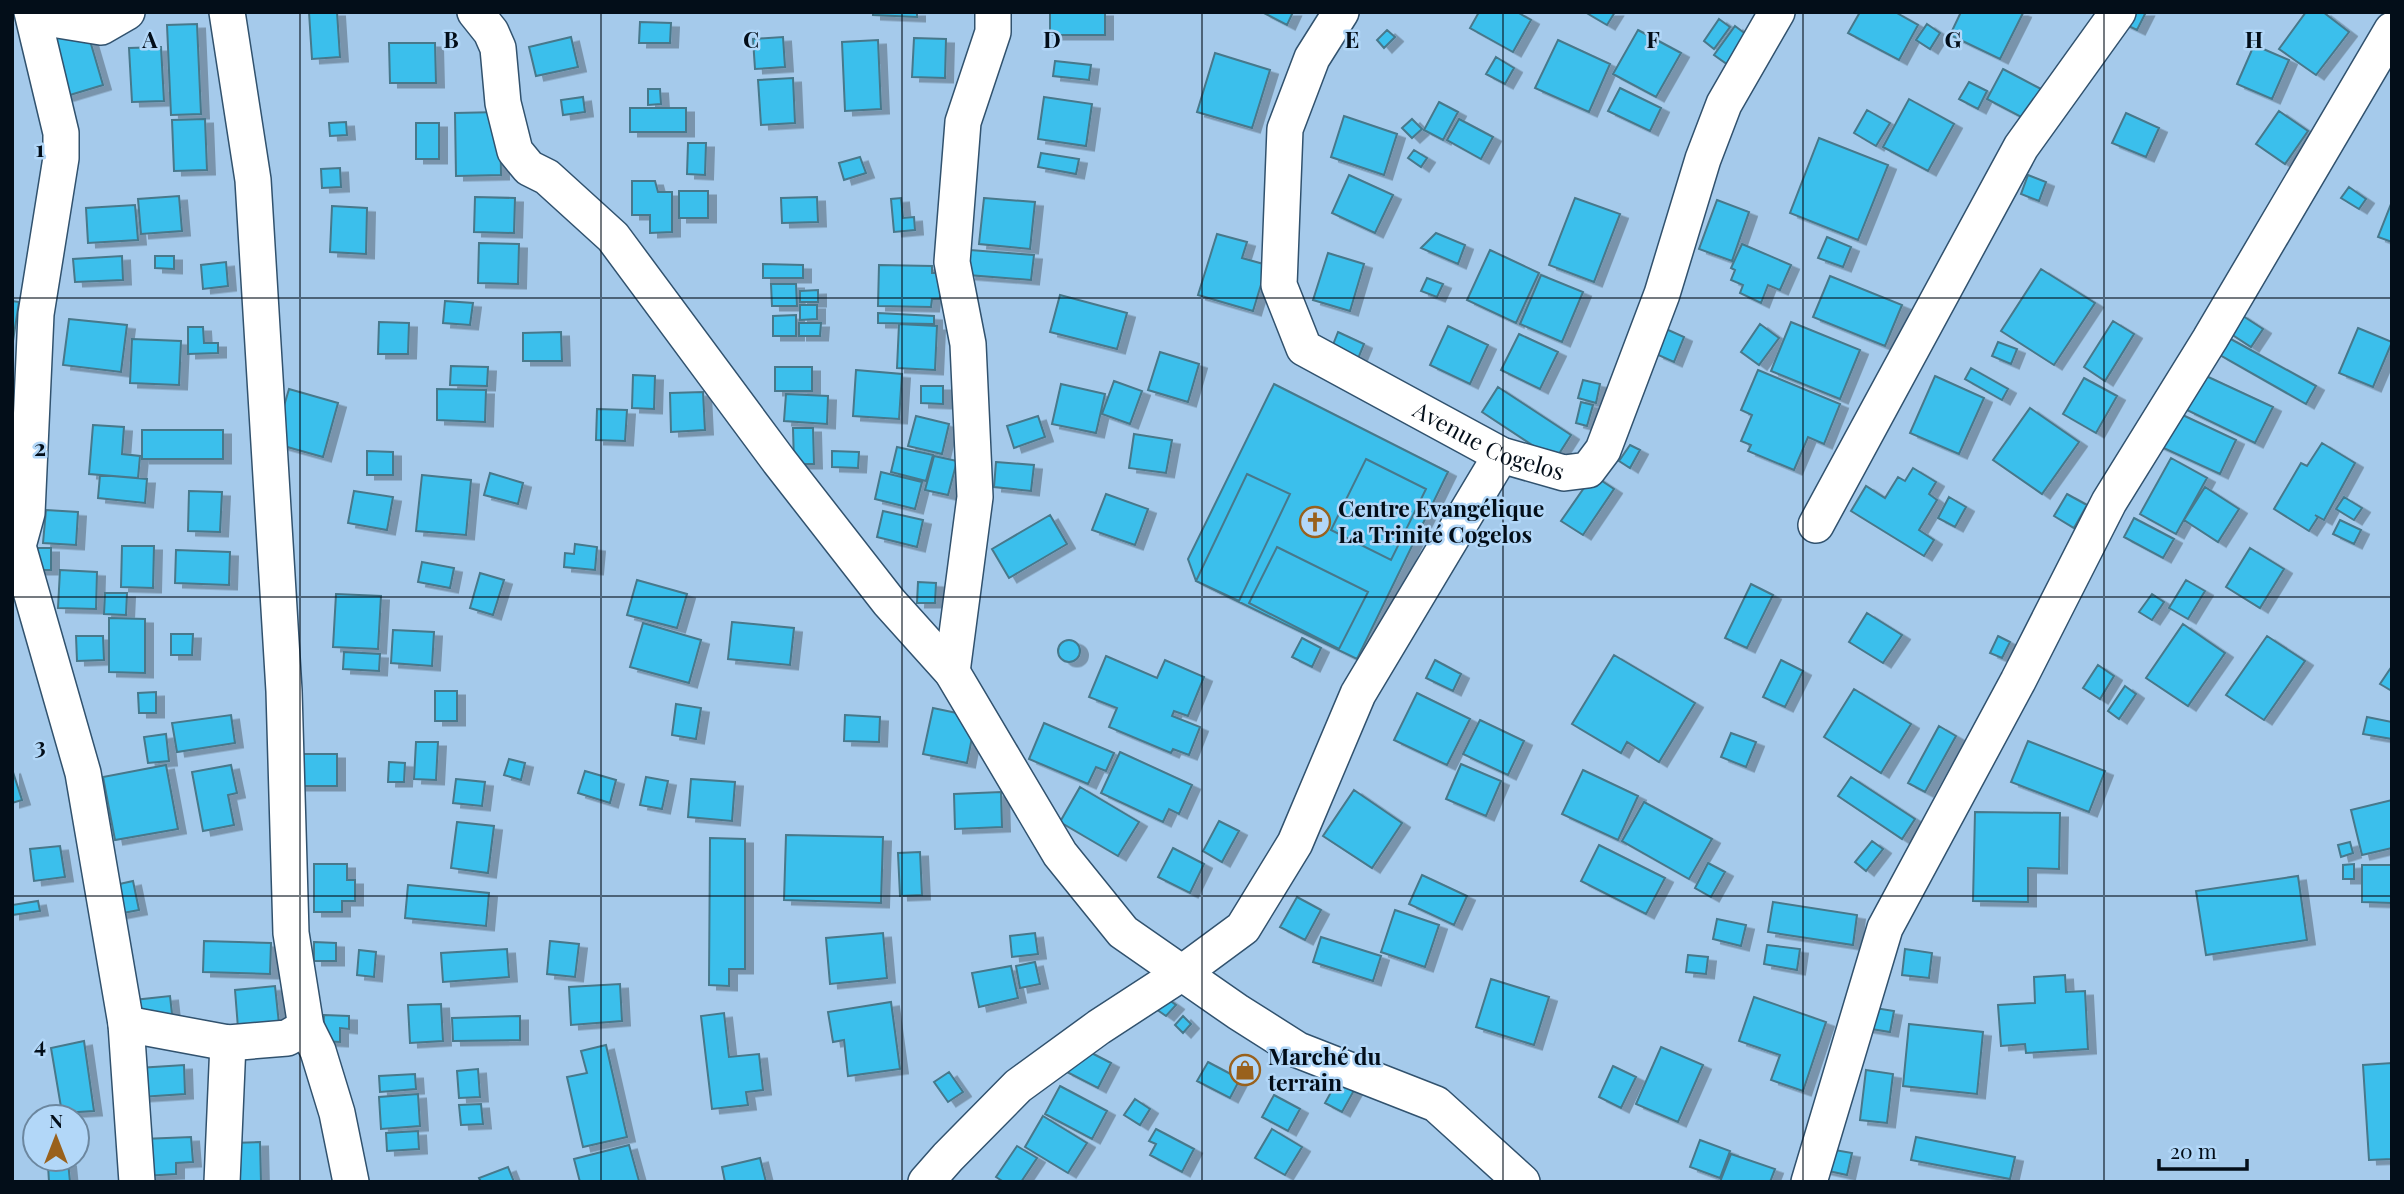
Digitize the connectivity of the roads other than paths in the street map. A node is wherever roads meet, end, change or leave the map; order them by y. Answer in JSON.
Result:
{"nodes":[{"id":1,"x":32,"y":12,"type":"edge"},
{"id":2,"x":40,"y":12,"type":"edge"},
{"id":3,"x":127,"y":12,"type":"edge"},
{"id":4,"x":227,"y":12,"type":"edge"},
{"id":5,"x":475,"y":12,"type":"edge"},
{"id":6,"x":993,"y":12,"type":"edge"},
{"id":7,"x":1341,"y":12,"type":"edge"},
{"id":8,"x":1777,"y":12,"type":"edge"},
{"id":9,"x":2118,"y":12,"type":"edge"},
{"id":10,"x":2392,"y":30,"type":"edge"},
{"id":11,"x":1501,"y":455,"type":"junction"},
{"id":12,"x":1816,"y":525,"type":"dead end"},
{"id":13,"x":15,"y":547,"type":"edge"},
{"id":14,"x":952,"y":672,"type":"junction"},
{"id":15,"x":1182,"y":973,"type":"junction"},
{"id":16,"x":126,"y":1024,"type":"junction"},
{"id":17,"x":306,"y":1027,"type":"junction"},
{"id":18,"x":228,"y":1043,"type":"junction"},
{"id":19,"x":137,"y":1182,"type":"edge"},
{"id":20,"x":222,"y":1182,"type":"edge"},
{"id":21,"x":351,"y":1182,"type":"edge"},
{"id":22,"x":926,"y":1182,"type":"edge"},
{"id":23,"x":1522,"y":1182,"type":"edge"},
{"id":24,"x":1809,"y":1182,"type":"edge"}],
"edges":[{"from":1,"to":13,"type":"street"},
{"from":2,"to":3,"type":"street"},
{"from":4,"to":17,"type":"street"},
{"from":5,"to":14,"type":"street"},
{"from":6,"to":14,"type":"street"},
{"from":7,"to":11,"type":"street","name":"Avenue Cogelos"},
{"from":8,"to":11,"type":"street","name":"Avenue Cogelos"},
{"from":9,"to":12,"type":"street"},
{"from":10,"to":24,"type":"street"},
{"from":11,"to":15,"type":"street"},
{"from":13,"to":16,"type":"street"},
{"from":14,"to":15,"type":"street"},
{"from":15,"to":22,"type":"street"},
{"from":15,"to":23,"type":"street"},
{"from":16,"to":18,"type":"street"},
{"from":16,"to":19,"type":"street"},
{"from":17,"to":18,"type":"street"},
{"from":17,"to":21,"type":"street"},
{"from":18,"to":20,"type":"street"}]}
